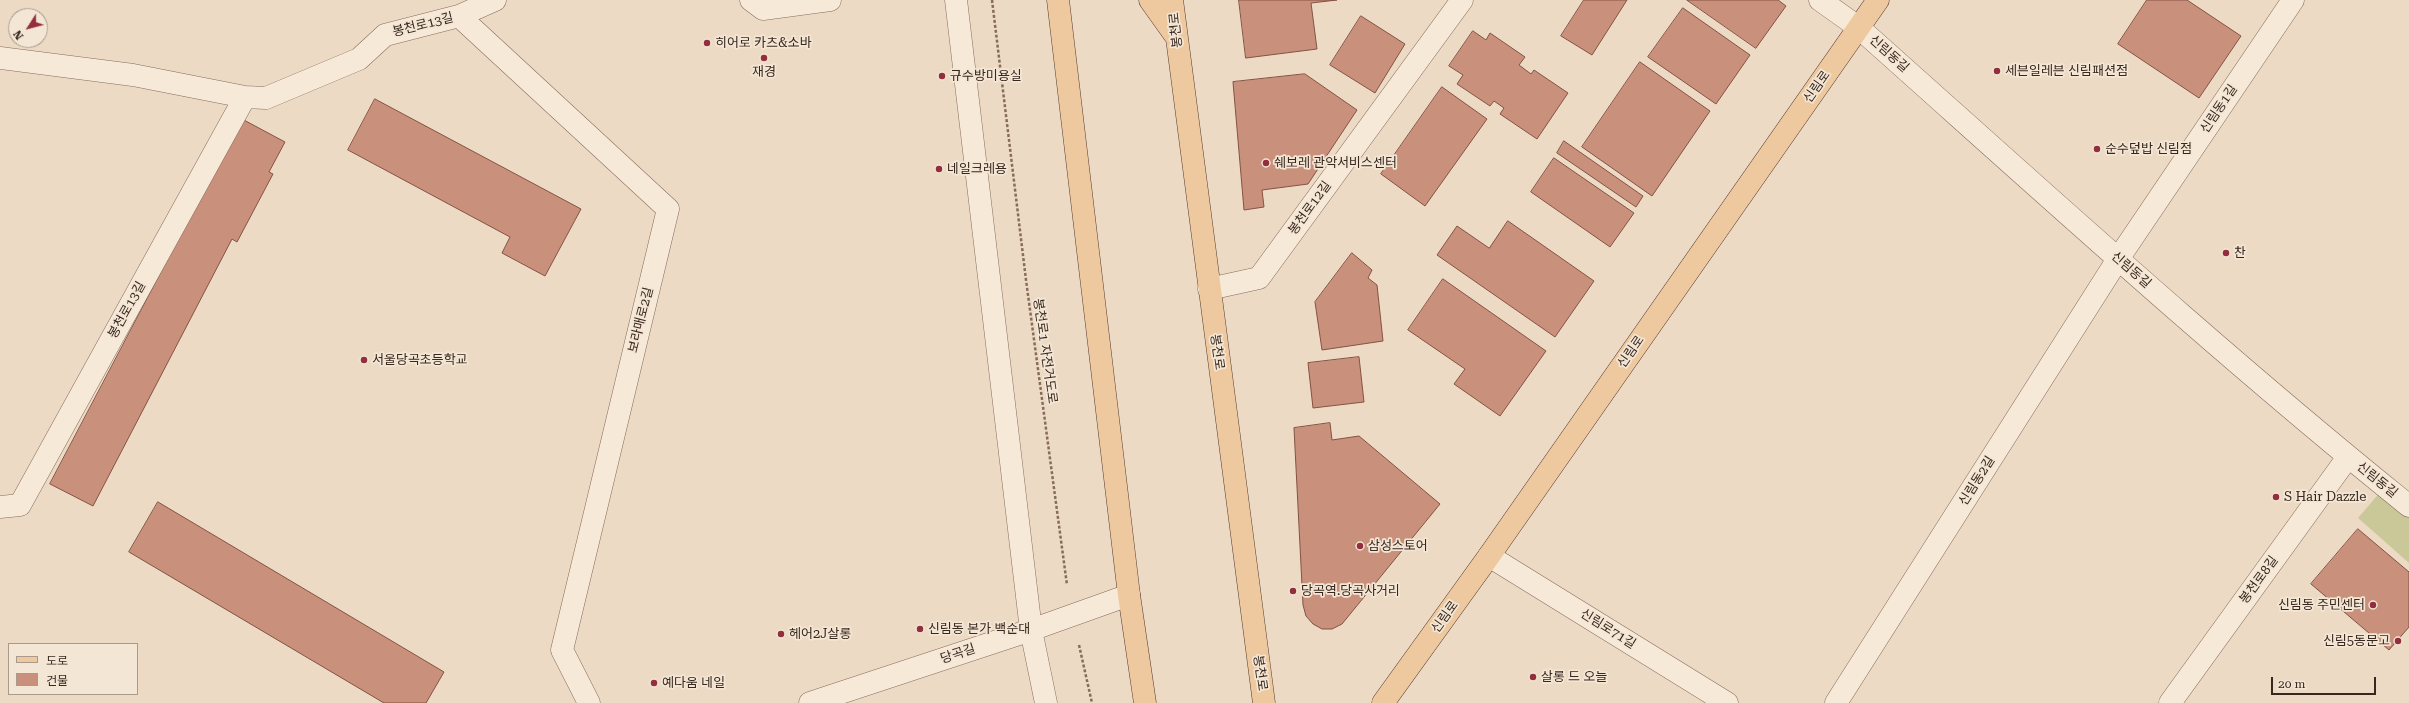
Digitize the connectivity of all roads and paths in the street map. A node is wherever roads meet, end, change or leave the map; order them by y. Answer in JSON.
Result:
{"nodes":[{"id":1,"x":495,"y":0,"type":"edge"},
{"id":2,"x":750,"y":0,"type":"edge"},
{"id":3,"x":830,"y":0,"type":"edge"},
{"id":4,"x":956,"y":0,"type":"edge"},
{"id":5,"x":992,"y":0,"type":"edge"},
{"id":6,"x":1058,"y":0,"type":"edge"},
{"id":7,"x":1074,"y":0,"type":"edge"},
{"id":8,"x":1150,"y":0,"type":"edge"},
{"id":9,"x":1172,"y":0,"type":"edge"},
{"id":10,"x":1462,"y":0,"type":"edge"},
{"id":11,"x":1820,"y":0,"type":"edge"},
{"id":12,"x":1878,"y":0,"type":"edge"},
{"id":13,"x":2293,"y":0,"type":"edge"},
{"id":14,"x":460,"y":16,"type":"junction"},
{"id":15,"x":1858,"y":27,"type":"junction"},
{"id":16,"x":1176,"y":36,"type":"junction"},
{"id":17,"x":1063,"y":43,"type":"junction"},
{"id":18,"x":0,"y":58,"type":"edge"},
{"id":19,"x":244,"y":97,"type":"junction"},
{"id":20,"x":2118,"y":259,"type":"junction"},
{"id":21,"x":1209,"y":289,"type":"junction"},
{"id":22,"x":2348,"y":457,"type":"junction"},
{"id":23,"x":2409,"y":506,"type":"edge"},
{"id":24,"x":0,"y":508,"type":"edge"},
{"id":25,"x":1489,"y":556,"type":"junction"},
{"id":26,"x":1129,"y":595,"type":"junction"},
{"id":27,"x":1072,"y":615,"type":"junction"},
{"id":28,"x":1031,"y":630,"type":"junction"},
{"id":29,"x":1385,"y":702,"type":"edge"},
{"id":30,"x":2173,"y":702,"type":"edge"},
{"id":31,"x":589,"y":703,"type":"edge"},
{"id":32,"x":810,"y":703,"type":"edge"},
{"id":33,"x":1046,"y":703,"type":"edge"},
{"id":34,"x":1092,"y":703,"type":"edge"},
{"id":35,"x":1145,"y":703,"type":"edge"},
{"id":36,"x":1264,"y":703,"type":"edge"},
{"id":37,"x":1727,"y":703,"type":"edge"},
{"id":38,"x":1836,"y":703,"type":"edge"}],
"edges":[{"from":1,"to":14,"type":"street","name":"봉천로13길"},
{"from":2,"to":3,"type":"street"},
{"from":4,"to":28,"type":"street"},
{"from":5,"to":27,"type":"path","name":"봉천로1 자전거도로"},
{"from":6,"to":17,"type":"main road"},
{"from":7,"to":17,"type":"main road"},
{"from":8,"to":16,"type":"main road"},
{"from":9,"to":16,"type":"main road","name":"봉천로"},
{"from":10,"to":21,"type":"street","name":"봉천로12길"},
{"from":11,"to":15,"type":"street","name":"신림동길"},
{"from":12,"to":15,"type":"main road","name":"신림로"},
{"from":13,"to":20,"type":"street","name":"신림동1길"},
{"from":14,"to":19,"type":"street","name":"봉천로13길"},
{"from":14,"to":31,"type":"street","name":"보라매로2길"},
{"from":15,"to":20,"type":"street","name":"신림동길"},
{"from":15,"to":25,"type":"main road","name":"신림로"},
{"from":16,"to":21,"type":"main road","name":"봉천로"},
{"from":17,"to":26,"type":"main road"},
{"from":18,"to":19,"type":"street","name":"봉천로13길"},
{"from":19,"to":24,"type":"street","name":"봉천로13길"},
{"from":20,"to":22,"type":"street","name":"신림동길"},
{"from":20,"to":38,"type":"street","name":"신림동2길"},
{"from":21,"to":36,"type":"main road","name":"봉천로"},
{"from":22,"to":23,"type":"street","name":"신림동길"},
{"from":22,"to":30,"type":"street","name":"봉천로8길"},
{"from":25,"to":29,"type":"main road","name":"신림로"},
{"from":25,"to":37,"type":"street","name":"신림로71길"},
{"from":26,"to":27,"type":"street","name":"당곡길"},
{"from":26,"to":35,"type":"main road"},
{"from":27,"to":28,"type":"street","name":"당곡길"},
{"from":27,"to":34,"type":"path","name":"봉천로1 자전거도로"},
{"from":28,"to":32,"type":"street","name":"당곡길"},
{"from":28,"to":33,"type":"street"}]}
